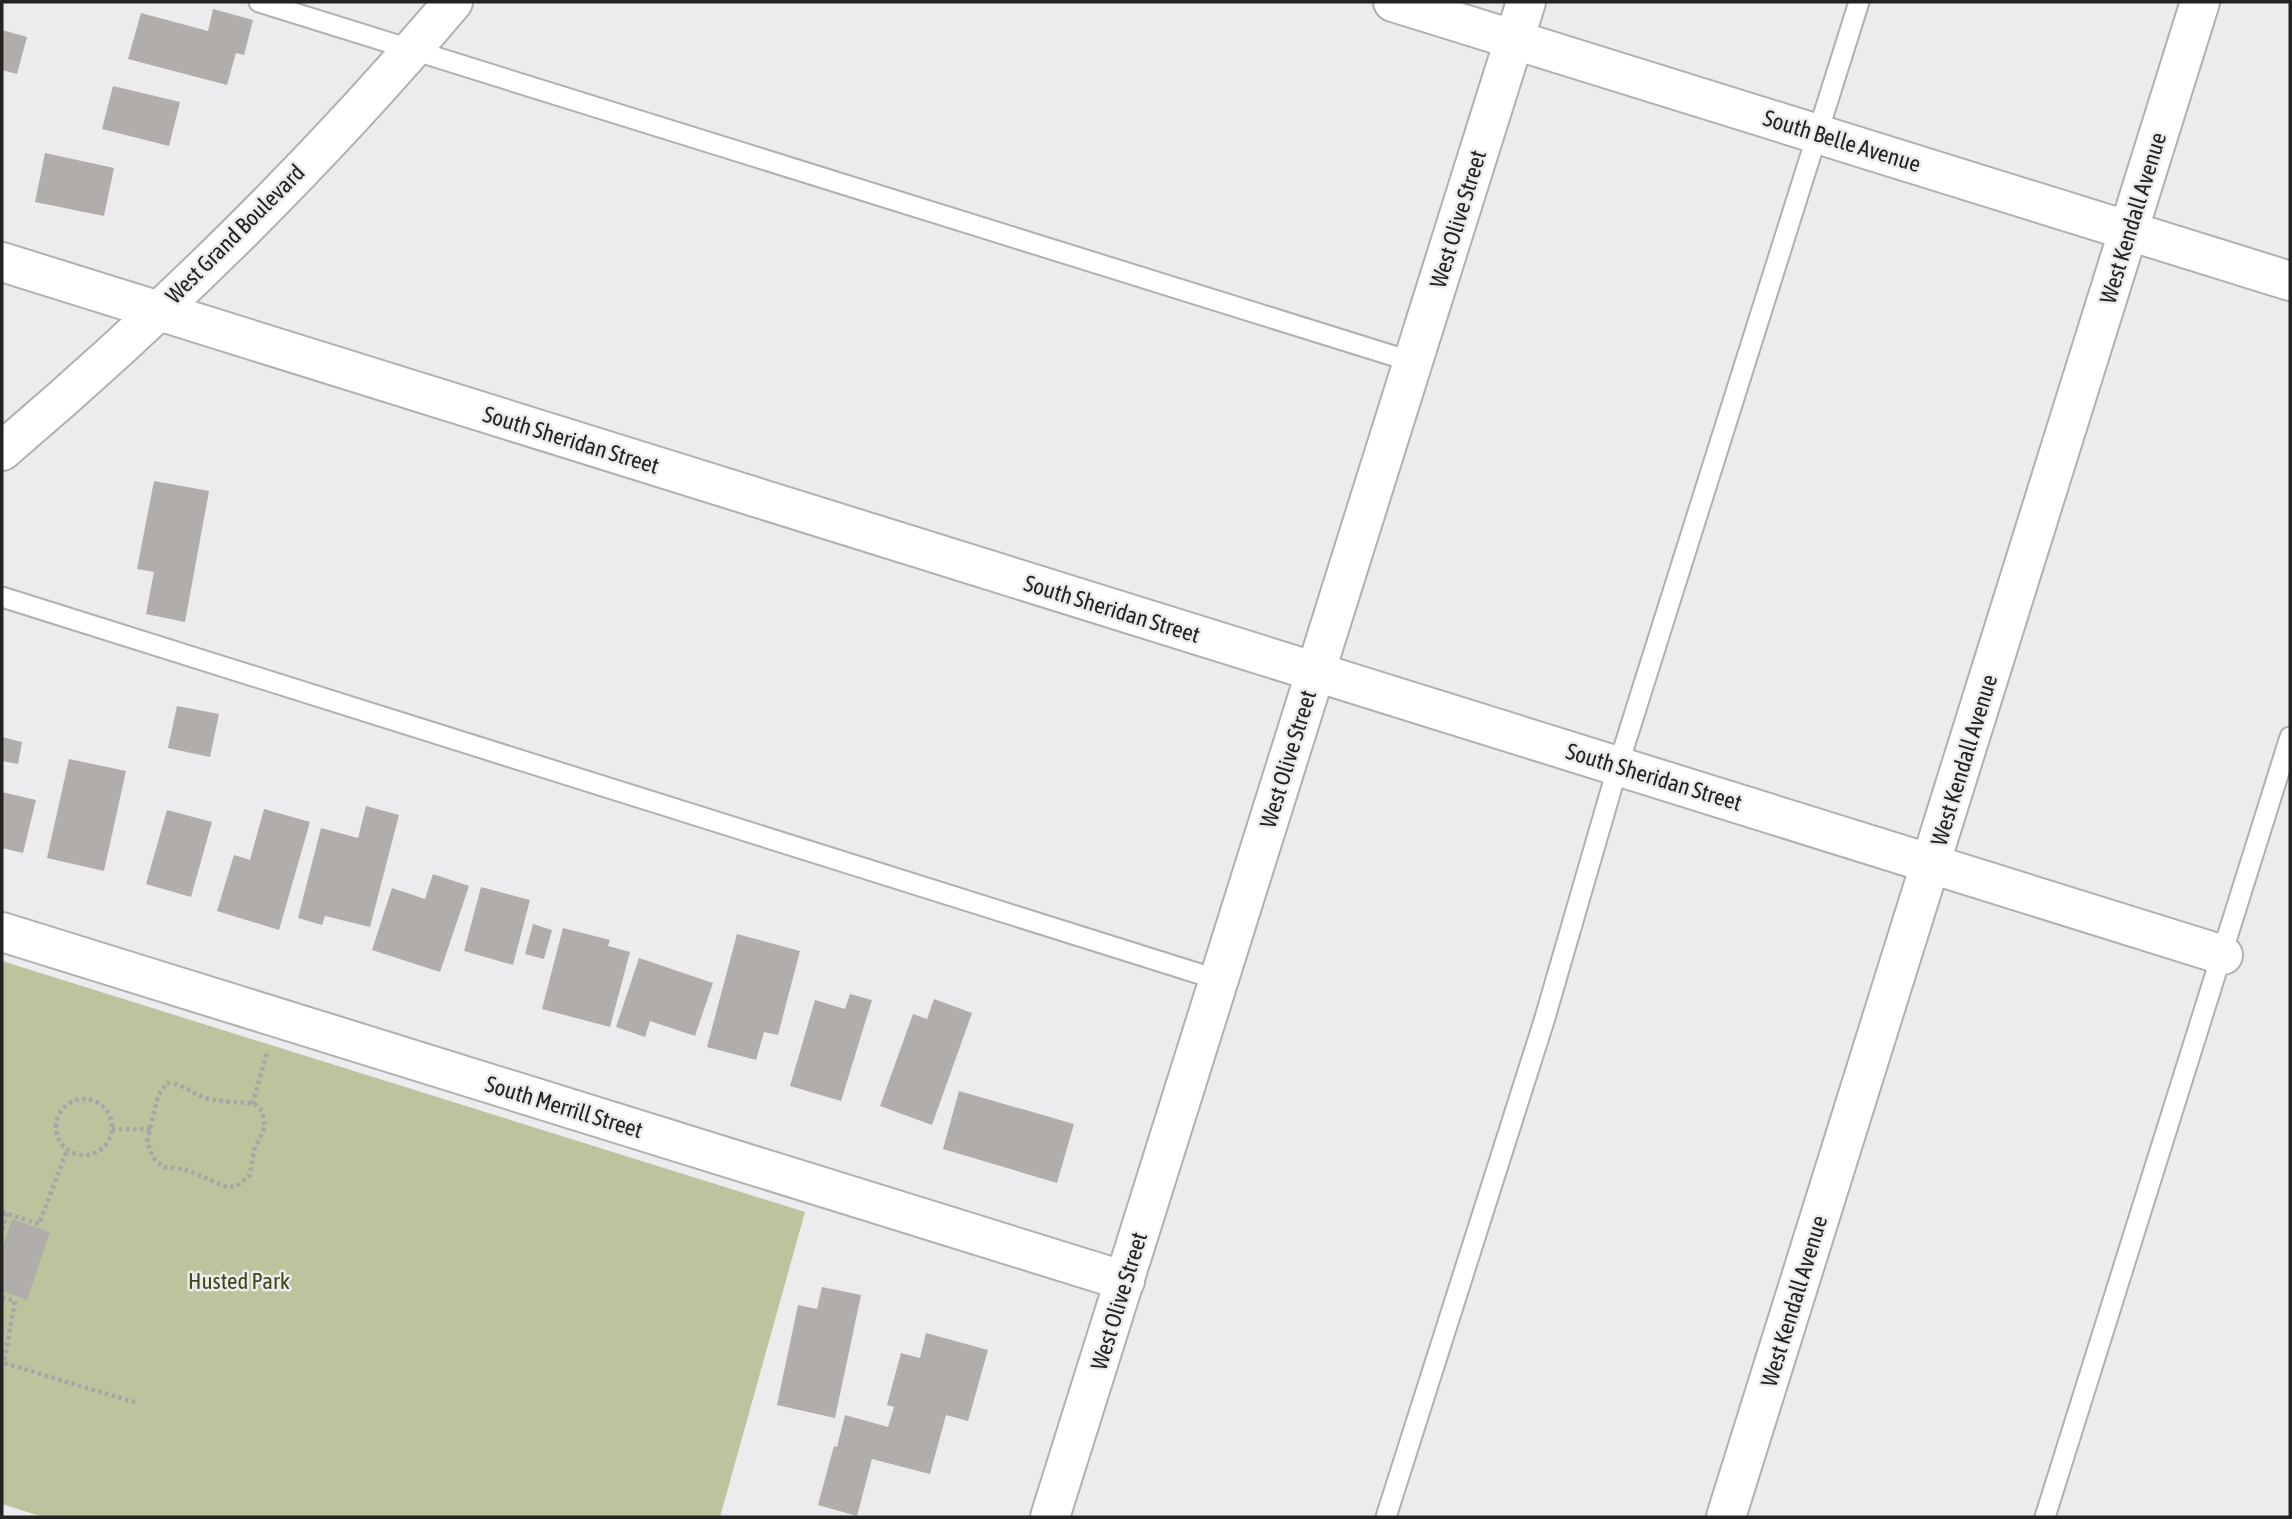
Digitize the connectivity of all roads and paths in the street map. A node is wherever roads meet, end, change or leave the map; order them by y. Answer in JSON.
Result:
{"nodes":[{"id":1,"x":259,"y":2,"type":"edge"},
{"id":2,"x":453,"y":2,"type":"edge"},
{"id":3,"x":1393,"y":2,"type":"edge"},
{"id":4,"x":1526,"y":2,"type":"edge"},
{"id":5,"x":1859,"y":2,"type":"edge"},
{"id":6,"x":2200,"y":2,"type":"edge"},
{"id":7,"x":1514,"y":40,"type":"junction"},
{"id":8,"x":412,"y":48,"type":"junction"},
{"id":9,"x":1818,"y":134,"type":"junction"},
{"id":10,"x":2129,"y":231,"type":"junction"},
{"id":11,"x":2,"y":262,"type":"edge"},
{"id":12,"x":2290,"y":281,"type":"edge"},
{"id":13,"x":158,"y":311,"type":"junction"},
{"id":14,"x":1413,"y":362,"type":"junction"},
{"id":15,"x":2,"y":451,"type":"edge"},
{"id":16,"x":2,"y":597,"type":"edge"},
{"id":17,"x":1315,"y":672,"type":"junction"},
{"id":18,"x":2290,"y":737,"type":"edge"},
{"id":19,"x":1618,"y":766,"type":"junction"},
{"id":20,"x":1931,"y":864,"type":"junction"},
{"id":21,"x":2,"y":932,"type":"edge"},
{"id":22,"x":2223,"y":955,"type":"junction"},
{"id":23,"x":1219,"y":980,"type":"junction"},
{"id":24,"x":268,"y":1052,"type":"dead end"},
{"id":25,"x":252,"y":1104,"type":"junction"},
{"id":26,"x":112,"y":1129,"type":"junction"},
{"id":27,"x":151,"y":1129,"type":"junction"},
{"id":28,"x":67,"y":1150,"type":"junction"},
{"id":29,"x":5,"y":1212,"type":"edge"},
{"id":30,"x":2,"y":1230,"type":"edge"},
{"id":31,"x":1125,"y":1281,"type":"junction"},
{"id":32,"x":2,"y":1297,"type":"edge"},
{"id":33,"x":2,"y":1341,"type":"edge"},
{"id":34,"x":9,"y":1344,"type":"junction"},
{"id":35,"x":137,"y":1403,"type":"dead end"},
{"id":36,"x":1050,"y":1517,"type":"edge"},
{"id":37,"x":1386,"y":1517,"type":"edge"},
{"id":38,"x":1726,"y":1517,"type":"edge"},
{"id":39,"x":2045,"y":1517,"type":"edge"}],
"edges":[{"from":1,"to":8,"type":"lane"},
{"from":2,"to":8,"type":"street","name":"West Grand Boulevard"},
{"from":3,"to":7,"type":"street","name":"South Belle Avenue"},
{"from":4,"to":7,"type":"street","name":"West Olive Street"},
{"from":5,"to":9,"type":"lane"},
{"from":6,"to":10,"type":"street","name":"West Kendall Avenue"},
{"from":7,"to":9,"type":"street","name":"South Belle Avenue"},
{"from":7,"to":14,"type":"street","name":"West Olive Street"},
{"from":8,"to":13,"type":"street","name":"West Grand Boulevard"},
{"from":8,"to":14,"type":"lane"},
{"from":9,"to":10,"type":"street","name":"South Belle Avenue"},
{"from":9,"to":19,"type":"lane"},
{"from":10,"to":12,"type":"street","name":"South Belle Avenue"},
{"from":10,"to":20,"type":"street","name":"West Kendall Avenue"},
{"from":11,"to":13,"type":"street","name":"South Sheridan Street"},
{"from":13,"to":15,"type":"street","name":"West Grand Boulevard"},
{"from":13,"to":17,"type":"street","name":"South Sheridan Street"},
{"from":14,"to":17,"type":"street","name":"West Olive Street"},
{"from":16,"to":23,"type":"lane"},
{"from":17,"to":19,"type":"street","name":"South Sheridan Street"},
{"from":17,"to":23,"type":"street","name":"West Olive Street"},
{"from":18,"to":22,"type":"lane"},
{"from":19,"to":20,"type":"street","name":"South Sheridan Street"},
{"from":19,"to":37,"type":"lane"},
{"from":20,"to":22,"type":"street","name":"South Sheridan Street"},
{"from":20,"to":38,"type":"street","name":"West Kendall Avenue"},
{"from":21,"to":31,"type":"street","name":"South Merrill Street"},
{"from":22,"to":39,"type":"lane"},
{"from":23,"to":31,"type":"street","name":"West Olive Street"},
{"from":24,"to":25,"type":"path"},
{"from":25,"to":27,"type":"path"},
{"from":25,"to":27,"type":"path"},
{"from":26,"to":27,"type":"path"},
{"from":26,"to":28,"type":"path"},
{"from":26,"to":28,"type":"path"},
{"from":28,"to":29,"type":"path"},
{"from":29,"to":30,"type":"path"},
{"from":31,"to":36,"type":"street","name":"West Olive Street"},
{"from":32,"to":34,"type":"path"},
{"from":33,"to":34,"type":"path"},
{"from":34,"to":35,"type":"path"}]}
